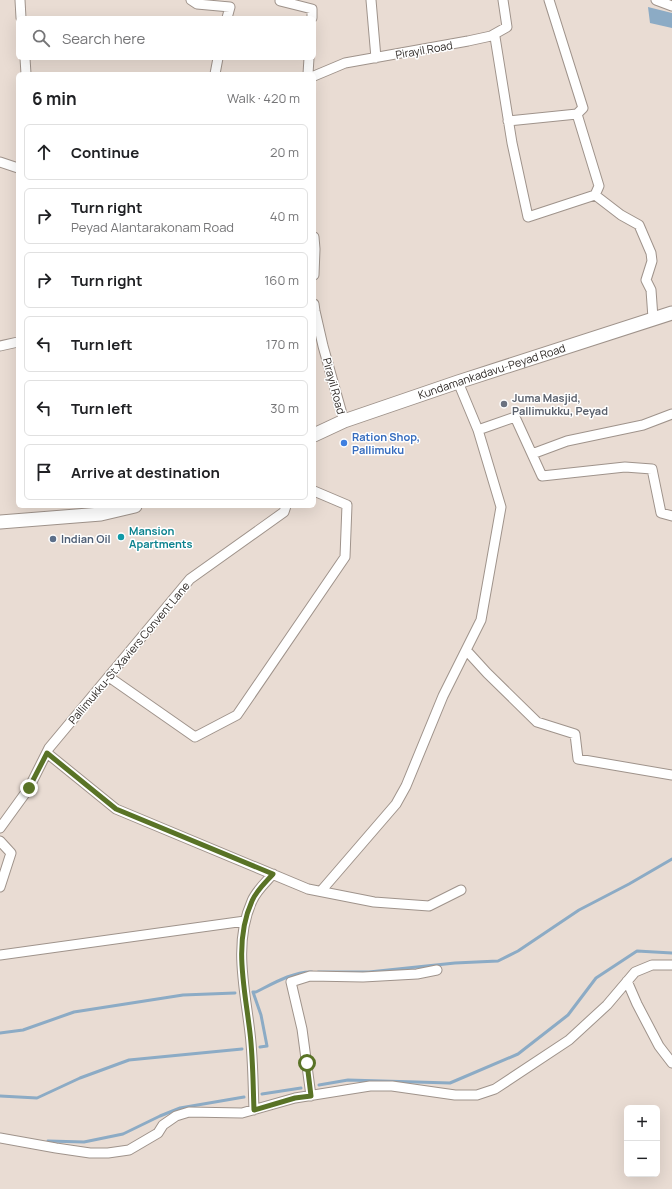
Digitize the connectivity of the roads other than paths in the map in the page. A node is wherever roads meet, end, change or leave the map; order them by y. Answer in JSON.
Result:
{"nodes":[{"id":1,"x":20,"y":0,"type":"edge"},
{"id":2,"x":191,"y":0,"type":"edge"},
{"id":3,"x":371,"y":0,"type":"edge"},
{"id":4,"x":503,"y":0,"type":"edge"},
{"id":5,"x":549,"y":0,"type":"edge"},
{"id":6,"x":656,"y":0,"type":"edge"},
{"id":7,"x":280,"y":1,"type":"edge"},
{"id":8,"x":672,"y":6,"type":"edge"},
{"id":9,"x":21,"y":16,"type":"edge"},
{"id":10,"x":228,"y":16,"type":"edge"},
{"id":11,"x":312,"y":16,"type":"edge"},
{"id":12,"x":491,"y":36,"type":"junction"},
{"id":13,"x":376,"y":58,"type":"junction"},
{"id":14,"x":25,"y":60,"type":"edge"},
{"id":15,"x":218,"y":60,"type":"edge"},
{"id":16,"x":309,"y":60,"type":"edge"},
{"id":17,"x":26,"y":72,"type":"edge"},
{"id":18,"x":215,"y":72,"type":"edge"},
{"id":19,"x":308,"y":72,"type":"edge"},
{"id":20,"x":316,"y":75,"type":"edge"},
{"id":21,"x":577,"y":114,"type":"junction"},
{"id":22,"x":508,"y":121,"type":"junction"},
{"id":23,"x":0,"y":162,"type":"edge"},
{"id":24,"x":16,"y":167,"type":"edge"},
{"id":25,"x":595,"y":194,"type":"junction"},
{"id":26,"x":672,"y":312,"type":"edge"},
{"id":27,"x":316,"y":315,"type":"edge"},
{"id":28,"x":653,"y":318,"type":"junction"},
{"id":29,"x":16,"y":342,"type":"edge"},
{"id":30,"x":0,"y":346,"type":"edge"},
{"id":31,"x":458,"y":382,"type":"junction"},
{"id":32,"x":672,"y":414,"type":"edge"},
{"id":33,"x":344,"y":421,"type":"junction"},
{"id":34,"x":478,"y":430,"type":"junction"},
{"id":35,"x":316,"y":434,"type":"edge"},
{"id":36,"x":532,"y":454,"type":"junction"},
{"id":37,"x":316,"y":492,"type":"edge"},
{"id":38,"x":126,"y":508,"type":"edge"},
{"id":39,"x":285,"y":508,"type":"edge"},
{"id":40,"x":672,"y":516,"type":"edge"},
{"id":41,"x":0,"y":522,"type":"edge"},
{"id":42,"x":466,"y":650,"type":"junction"},
{"id":43,"x":109,"y":677,"type":"junction"},
{"id":44,"x":47,"y":753,"type":"junction"},
{"id":45,"x":672,"y":776,"type":"edge"},
{"id":46,"x":0,"y":828,"type":"edge"},
{"id":47,"x":0,"y":841,"type":"edge"},
{"id":48,"x":273,"y":874,"type":"junction"},
{"id":49,"x":0,"y":888,"type":"edge"},
{"id":50,"x":461,"y":890,"type":"dead end"},
{"id":51,"x":321,"y":891,"type":"junction"},
{"id":52,"x":245,"y":921,"type":"junction"},
{"id":53,"x":0,"y":955,"type":"edge"},
{"id":54,"x":672,"y":965,"type":"edge"},
{"id":55,"x":437,"y":970,"type":"dead end"},
{"id":56,"x":627,"y":981,"type":"junction"},
{"id":57,"x":672,"y":1063,"type":"edge"},
{"id":58,"x":311,"y":1096,"type":"junction"},
{"id":59,"x":254,"y":1110,"type":"junction"},
{"id":60,"x":0,"y":1138,"type":"edge"}],
"edges":[{"from":1,"to":9,"type":"street"},
{"from":2,"to":10,"type":"street"},
{"from":3,"to":13,"type":"street"},
{"from":4,"to":12,"type":"street","name":"Pirayil Road"},
{"from":5,"to":21,"type":"street"},
{"from":6,"to":8,"type":"street"},
{"from":7,"to":11,"type":"street"},
{"from":12,"to":13,"type":"street","name":"Pirayil Road"},
{"from":12,"to":22,"type":"street"},
{"from":13,"to":20,"type":"street","name":"Pirayil Road"},
{"from":14,"to":17,"type":"street"},
{"from":15,"to":18,"type":"street"},
{"from":16,"to":19,"type":"street"},
{"from":21,"to":22,"type":"street"},
{"from":21,"to":25,"type":"street"},
{"from":22,"to":25,"type":"street"},
{"from":23,"to":24,"type":"street"},
{"from":25,"to":28,"type":"street"},
{"from":26,"to":28,"type":"main road","name":"Kundamankadavu-Peyad Road"},
{"from":27,"to":33,"type":"street","name":"Pirayil Road"},
{"from":28,"to":31,"type":"main road","name":"Kundamankadavu-Peyad Road"},
{"from":29,"to":30,"type":"street"},
{"from":31,"to":33,"type":"main road","name":"Kundamankadavu-Peyad Road"},
{"from":31,"to":34,"type":"street"},
{"from":32,"to":36,"type":"street"},
{"from":33,"to":35,"type":"main road","name":"Kundamankadavu-Peyad Road"},
{"from":34,"to":36,"type":"street"},
{"from":34,"to":42,"type":"street"},
{"from":36,"to":40,"type":"street"},
{"from":37,"to":43,"type":"street"},
{"from":38,"to":41,"type":"main road"},
{"from":39,"to":43,"type":"street","name":"Pallimukku-St.Xaviers Convent Lane"},
{"from":42,"to":45,"type":"street"},
{"from":42,"to":51,"type":"street"},
{"from":43,"to":44,"type":"street","name":"Pallimukku-St.Xaviers Convent Lane"},
{"from":44,"to":46,"type":"street","name":"Pallimukku-St.Xaviers Convent Lane"},
{"from":44,"to":48,"type":"street"},
{"from":47,"to":49,"type":"street"},
{"from":48,"to":51,"type":"street"},
{"from":48,"to":52,"type":"street"},
{"from":50,"to":51,"type":"street"},
{"from":52,"to":53,"type":"street"},
{"from":52,"to":59,"type":"street"},
{"from":54,"to":56,"type":"street"},
{"from":55,"to":58,"type":"street"},
{"from":56,"to":57,"type":"street"},
{"from":56,"to":58,"type":"street"},
{"from":58,"to":59,"type":"street"},
{"from":59,"to":60,"type":"street"}]}
